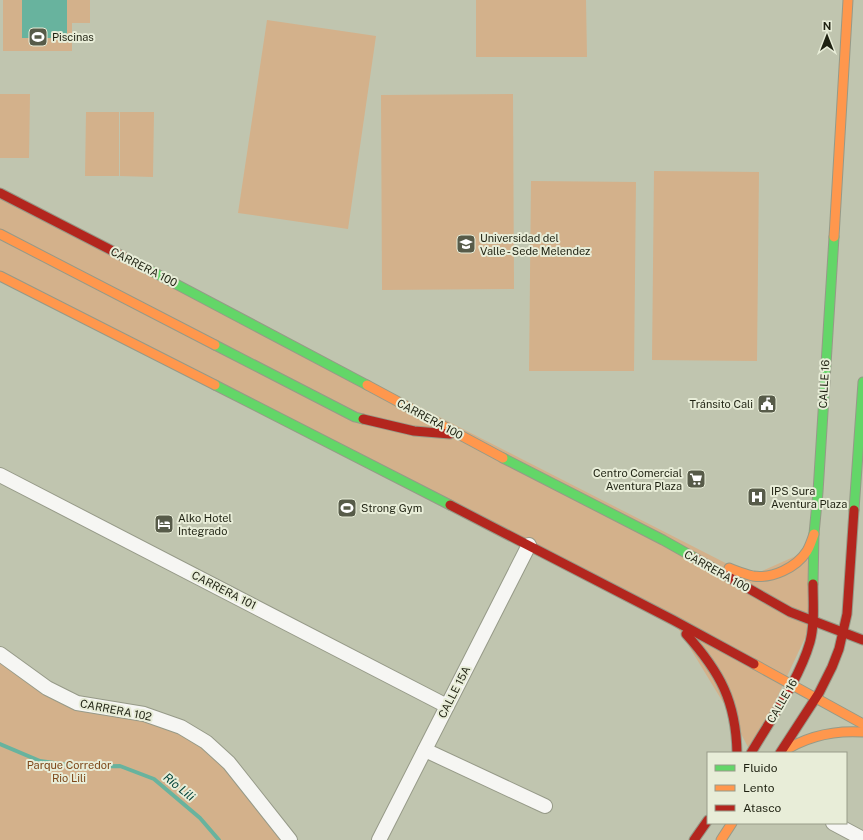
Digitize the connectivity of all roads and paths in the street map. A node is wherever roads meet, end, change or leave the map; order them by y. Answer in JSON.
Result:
{"nodes":[{"id":1,"x":848,"y":0,"type":"edge"},
{"id":2,"x":857,"y":39,"type":"dead end"},
{"id":3,"x":846,"y":48,"type":"junction"},
{"id":4,"x":0,"y":192,"type":"edge"},
{"id":5,"x":0,"y":234,"type":"edge"},
{"id":6,"x":0,"y":276,"type":"edge"},
{"id":7,"x":863,"y":382,"type":"edge"},
{"id":8,"x":459,"y":435,"type":"junction"},
{"id":9,"x":0,"y":475,"type":"edge"},
{"id":10,"x":814,"y":534,"type":"junction"},
{"id":11,"x":663,"y":540,"type":"junction"},
{"id":12,"x":529,"y":544,"type":"junction"},
{"id":13,"x":850,"y":559,"type":"junction"},
{"id":14,"x":859,"y":577,"type":"dead end"},
{"id":15,"x":673,"y":620,"type":"junction"},
{"id":16,"x":813,"y":621,"type":"junction"},
{"id":17,"x":843,"y":633,"type":"junction"},
{"id":18,"x":863,"y":640,"type":"edge"},
{"id":19,"x":0,"y":654,"type":"edge"},
{"id":20,"x":792,"y":685,"type":"junction"},
{"id":21,"x":815,"y":698,"type":"junction"},
{"id":22,"x":447,"y":706,"type":"junction"},
{"id":23,"x":863,"y":724,"type":"edge"},
{"id":24,"x":863,"y":732,"type":"edge"},
{"id":25,"x":424,"y":750,"type":"junction"},
{"id":26,"x":737,"y":752,"type":"edge"},
{"id":27,"x":752,"y":752,"type":"edge"},
{"id":28,"x":781,"y":752,"type":"edge"},
{"id":29,"x":782,"y":752,"type":"edge"},
{"id":30,"x":545,"y":806,"type":"dead end"},
{"id":31,"x":707,"y":821,"type":"edge"},
{"id":32,"x":731,"y":824,"type":"edge"},
{"id":33,"x":835,"y":824,"type":"edge"},
{"id":34,"x":856,"y":838,"type":"edge"},
{"id":35,"x":290,"y":840,"type":"edge"},
{"id":36,"x":379,"y":840,"type":"edge"},
{"id":37,"x":694,"y":840,"type":"edge"},
{"id":38,"x":721,"y":840,"type":"edge"}],
"edges":[{"from":1,"to":3,"type":"main road","name":"CALLE 16"},
{"from":2,"to":3,"type":"main road"},
{"from":3,"to":10,"type":"main road","name":"CALLE 16"},
{"from":4,"to":8,"type":"main road","name":"CARRERA 100"},
{"from":5,"to":8,"type":"main road"},
{"from":6,"to":12,"type":"main road"},
{"from":7,"to":13,"type":"main road"},
{"from":8,"to":11,"type":"main road","name":"CARRERA 100"},
{"from":9,"to":22,"type":"street","name":"CARRERA 101"},
{"from":10,"to":11,"type":"main road"},
{"from":10,"to":16,"type":"main road","name":"CALLE 16"},
{"from":11,"to":16,"type":"main road","name":"CARRERA 100"},
{"from":12,"to":15,"type":"main road"},
{"from":12,"to":22,"type":"street","name":"CALLE 15A"},
{"from":13,"to":14,"type":"main road"},
{"from":13,"to":17,"type":"main road"},
{"from":15,"to":20,"type":"main road"},
{"from":15,"to":26,"type":"main road"},
{"from":16,"to":17,"type":"main road","name":"CARRERA 100"},
{"from":16,"to":20,"type":"main road","name":"CALLE 16"},
{"from":17,"to":18,"type":"main road","name":"CARRERA 100"},
{"from":17,"to":21,"type":"main road"},
{"from":19,"to":35,"type":"street","name":"CARRERA 102"},
{"from":20,"to":21,"type":"main road"},
{"from":20,"to":27,"type":"main road","name":"CALLE 16"},
{"from":21,"to":23,"type":"main road"},
{"from":21,"to":28,"type":"main road"},
{"from":22,"to":25,"type":"street","name":"CALLE 15A"},
{"from":24,"to":29,"type":"main road"},
{"from":25,"to":30,"type":"street"},
{"from":25,"to":36,"type":"street","name":"CALLE 15A"},
{"from":31,"to":37,"type":"main road"},
{"from":32,"to":38,"type":"main road"},
{"from":33,"to":34,"type":"street"}]}
